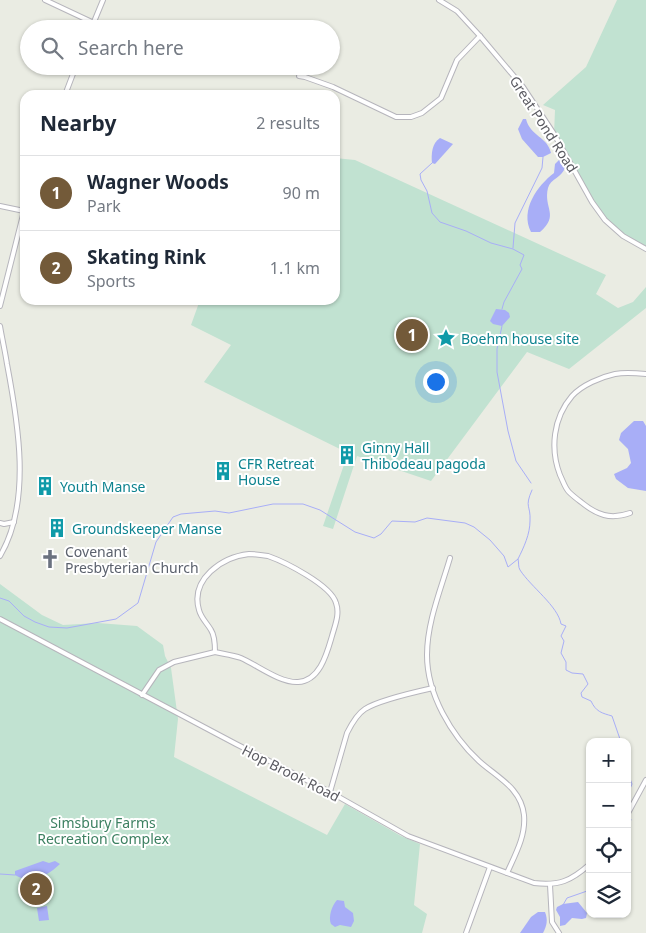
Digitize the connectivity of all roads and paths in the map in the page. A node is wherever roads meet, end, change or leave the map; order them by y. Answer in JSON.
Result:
{"nodes":[{"id":1,"x":45,"y":0,"type":"edge"},
{"id":2,"x":103,"y":0,"type":"edge"},
{"id":3,"x":439,"y":0,"type":"edge"},
{"id":4,"x":88,"y":20,"type":"edge"},
{"id":5,"x":95,"y":20,"type":"edge"},
{"id":6,"x":480,"y":36,"type":"junction"},
{"id":7,"x":73,"y":75,"type":"edge"},
{"id":8,"x":299,"y":76,"type":"dead end"},
{"id":9,"x":67,"y":90,"type":"edge"},
{"id":10,"x":339,"y":90,"type":"edge"},
{"id":11,"x":340,"y":90,"type":"edge"},
{"id":12,"x":0,"y":206,"type":"edge"},
{"id":13,"x":20,"y":209,"type":"edge"},
{"id":14,"x":20,"y":226,"type":"edge"},
{"id":15,"x":646,"y":249,"type":"edge"},
{"id":16,"x":0,"y":306,"type":"edge"},
{"id":17,"x":0,"y":326,"type":"edge"},
{"id":18,"x":7,"y":363,"type":"junction"},
{"id":19,"x":0,"y":364,"type":"edge"},
{"id":20,"x":646,"y":374,"type":"edge"},
{"id":21,"x":630,"y":513,"type":"dead end"},
{"id":22,"x":14,"y":522,"type":"junction"},
{"id":23,"x":2,"y":524,"type":"edge"},
{"id":24,"x":11,"y":532,"type":"junction"},
{"id":25,"x":0,"y":556,"type":"edge"},
{"id":26,"x":450,"y":558,"type":"dead end"},
{"id":27,"x":0,"y":619,"type":"edge"},
{"id":28,"x":215,"y":652,"type":"junction"},
{"id":29,"x":433,"y":688,"type":"junction"},
{"id":30,"x":142,"y":695,"type":"junction"},
{"id":31,"x":646,"y":780,"type":"edge"},
{"id":32,"x":330,"y":792,"type":"junction"},
{"id":33,"x":631,"y":807,"type":"edge"},
{"id":34,"x":490,"y":867,"type":"junction"},
{"id":35,"x":586,"y":867,"type":"edge"},
{"id":36,"x":507,"y":873,"type":"junction"},
{"id":37,"x":550,"y":885,"type":"junction"},
{"id":38,"x":466,"y":933,"type":"edge"},
{"id":39,"x":559,"y":933,"type":"edge"}],
"edges":[{"from":1,"to":4,"type":"street"},
{"from":2,"to":5,"type":"street"},
{"from":3,"to":6,"type":"street","name":"Great Pond Road"},
{"from":6,"to":11,"type":"street"},
{"from":6,"to":15,"type":"street","name":"Great Pond Road"},
{"from":7,"to":9,"type":"street"},
{"from":8,"to":10,"type":"street"},
{"from":12,"to":13,"type":"street"},
{"from":14,"to":16,"type":"street"},
{"from":17,"to":18,"type":"street"},
{"from":18,"to":19,"type":"street"},
{"from":18,"to":22,"type":"street"},
{"from":20,"to":21,"type":"street"},
{"from":22,"to":23,"type":"street"},
{"from":22,"to":24,"type":"street"},
{"from":23,"to":24,"type":"street"},
{"from":24,"to":25,"type":"street"},
{"from":26,"to":29,"type":"street"},
{"from":27,"to":30,"type":"street","name":"Hop Brook Road"},
{"from":28,"to":28,"type":"street"},
{"from":28,"to":30,"type":"street"},
{"from":29,"to":32,"type":"street"},
{"from":29,"to":36,"type":"street"},
{"from":30,"to":32,"type":"street","name":"Hop Brook Road"},
{"from":31,"to":33,"type":"street"},
{"from":32,"to":34,"type":"street","name":"Hop Brook Road"},
{"from":34,"to":36,"type":"street","name":"Hop Brook Road"},
{"from":34,"to":38,"type":"street"},
{"from":35,"to":37,"type":"street"},
{"from":36,"to":37,"type":"street","name":"Hop Brook Road"},
{"from":37,"to":39,"type":"street"}]}
